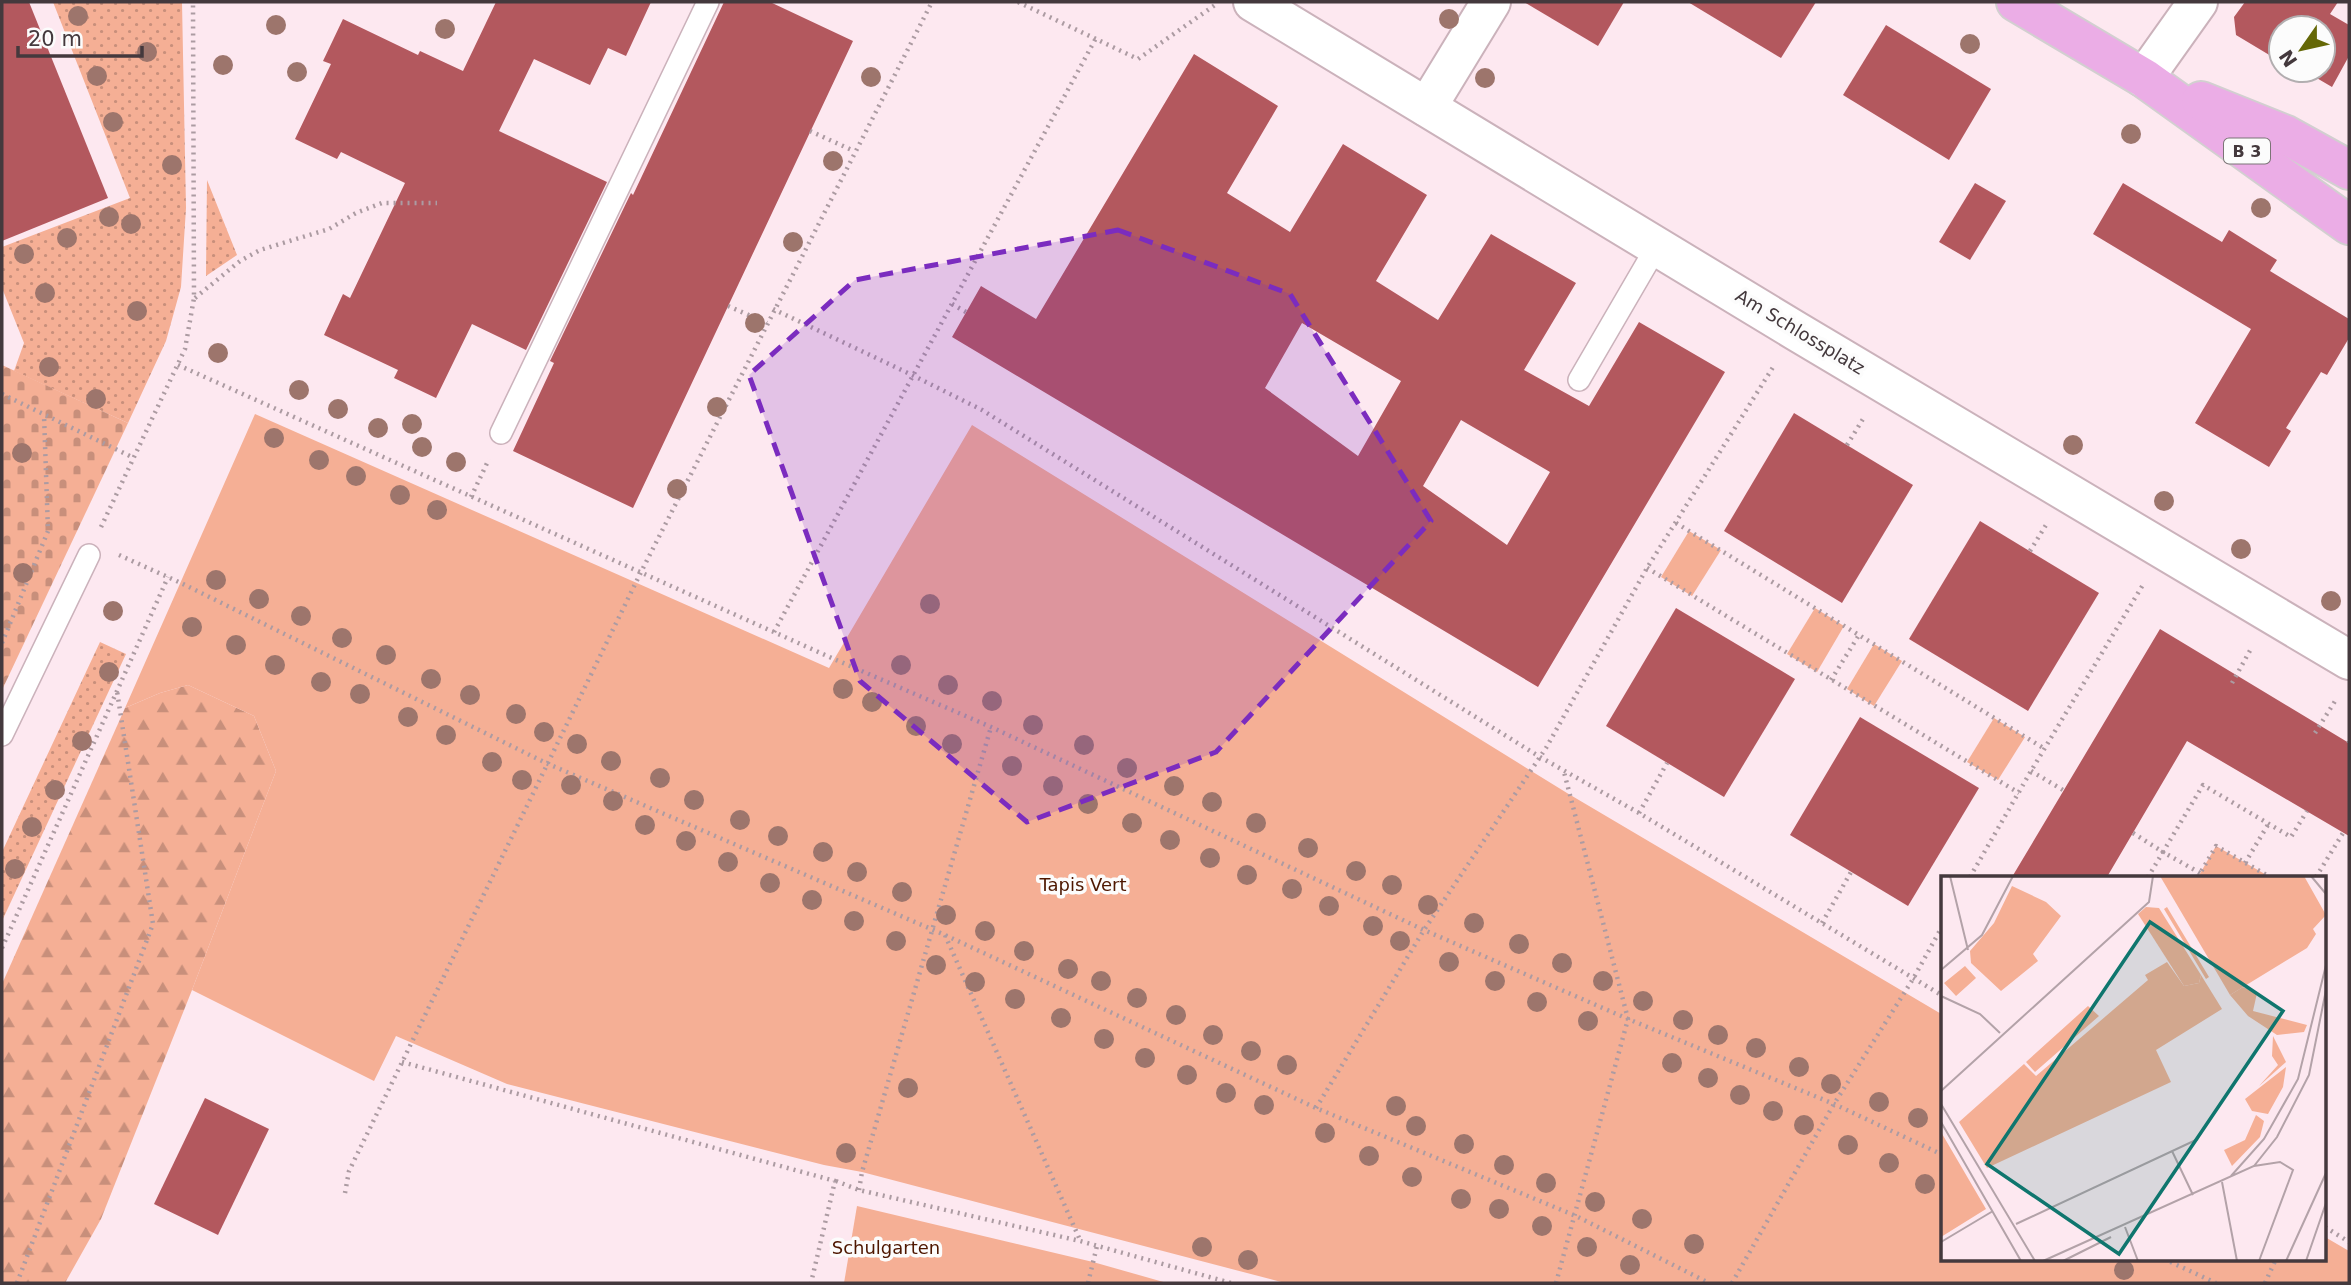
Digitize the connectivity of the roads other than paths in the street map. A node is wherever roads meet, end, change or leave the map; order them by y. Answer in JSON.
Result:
{"nodes":[{"id":1,"x":708,"y":2,"type":"edge"},
{"id":2,"x":1253,"y":2,"type":"edge"},
{"id":3,"x":1491,"y":2,"type":"edge"},
{"id":4,"x":2016,"y":2,"type":"edge"},
{"id":5,"x":2198,"y":2,"type":"edge"},
{"id":6,"x":2144,"y":78,"type":"junction"},
{"id":7,"x":1427,"y":107,"type":"junction"},
{"id":8,"x":2349,"y":170,"type":"edge"},
{"id":9,"x":2349,"y":225,"type":"edge"},
{"id":10,"x":1657,"y":246,"type":"junction"},
{"id":11,"x":1579,"y":380,"type":"dead end"},
{"id":12,"x":501,"y":433,"type":"road end"},
{"id":13,"x":91,"y":549,"type":"road end"},
{"id":14,"x":2346,"y":674,"type":"edge"},
{"id":15,"x":2,"y":735,"type":"edge"}],
"edges":[{"from":1,"to":12,"type":"lane"},
{"from":2,"to":7,"type":"street","name":"Am Schlossplatz"},
{"from":3,"to":7,"type":"street"},
{"from":4,"to":6,"type":"main road","number":"B 3"},
{"from":5,"to":6,"type":"street"},
{"from":6,"to":8,"type":"main road","number":"B 3"},
{"from":6,"to":9,"type":"main road","number":"B 3"},
{"from":7,"to":10,"type":"street","name":"Am Schlossplatz"},
{"from":10,"to":11,"type":"lane"},
{"from":10,"to":14,"type":"street","name":"Am Schlossplatz"},
{"from":13,"to":15,"type":"lane"}]}
